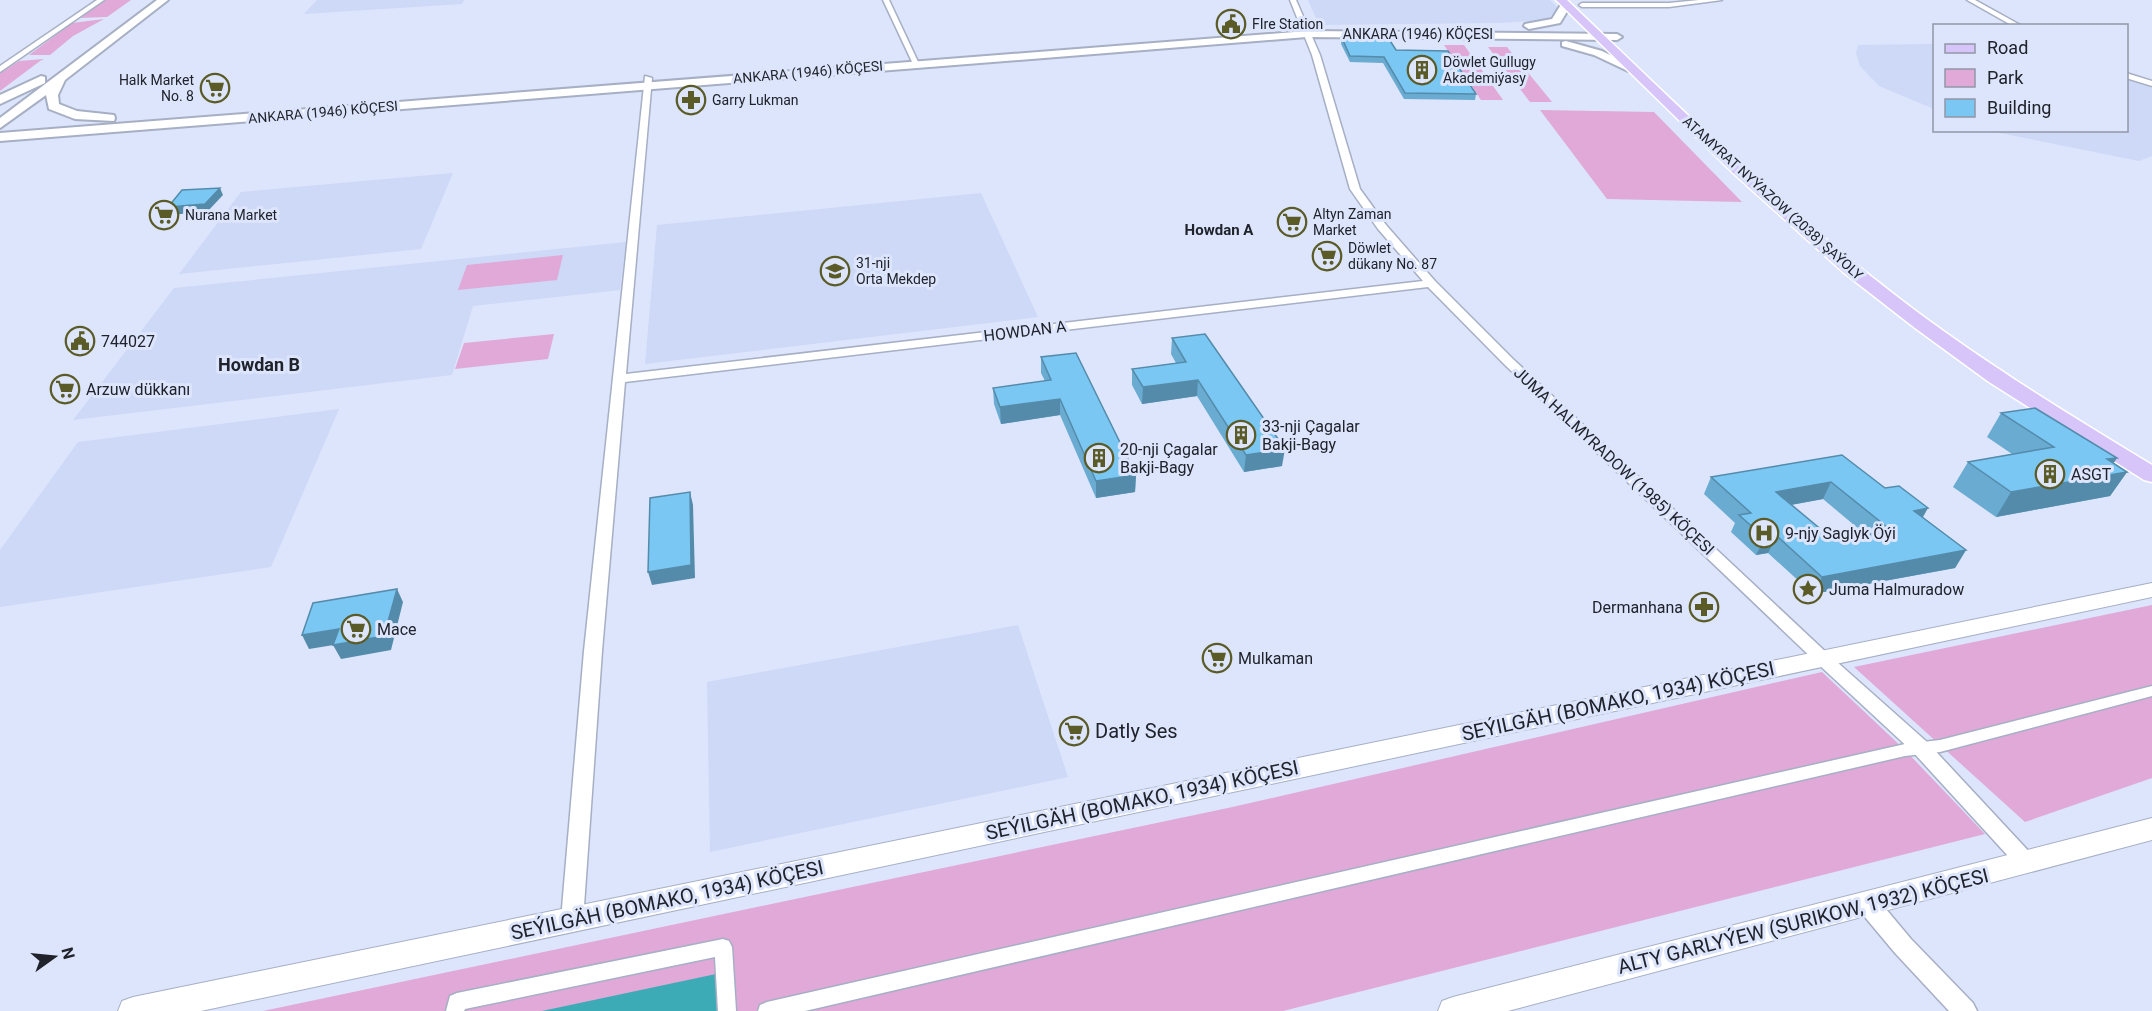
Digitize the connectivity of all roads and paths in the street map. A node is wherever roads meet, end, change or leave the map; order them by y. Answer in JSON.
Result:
{"nodes":[{"id":1,"x":101,"y":0,"type":"edge"},
{"id":2,"x":147,"y":0,"type":"edge"},
{"id":3,"x":163,"y":0,"type":"edge"},
{"id":4,"x":886,"y":0,"type":"edge"},
{"id":5,"x":1293,"y":0,"type":"edge"},
{"id":6,"x":1719,"y":0,"type":"edge"},
{"id":7,"x":1970,"y":0,"type":"edge"},
{"id":8,"x":1571,"y":3,"type":"edge"},
{"id":9,"x":2015,"y":24,"type":"edge"},
{"id":10,"x":1306,"y":31,"type":"junction"},
{"id":11,"x":1488,"y":32,"type":"junction"},
{"id":12,"x":1604,"y":34,"type":"junction"},
{"id":13,"x":916,"y":61,"type":"junction"},
{"id":14,"x":1632,"y":69,"type":"junction"},
{"id":15,"x":0,"y":70,"type":"edge"},
{"id":16,"x":2128,"y":75,"type":"edge"},
{"id":17,"x":60,"y":78,"type":"junction"},
{"id":18,"x":40,"y":80,"type":"junction"},
{"id":19,"x":648,"y":82,"type":"junction"},
{"id":20,"x":2152,"y":84,"type":"edge"},
{"id":21,"x":0,"y":100,"type":"edge"},
{"id":22,"x":0,"y":110,"type":"edge"},
{"id":23,"x":164,"y":118,"type":"junction"},
{"id":24,"x":0,"y":124,"type":"edge"},
{"id":25,"x":89,"y":130,"type":"junction"},
{"id":26,"x":0,"y":131,"type":"edge"},
{"id":27,"x":0,"y":137,"type":"edge"},
{"id":28,"x":0,"y":147,"type":"edge"},
{"id":29,"x":1431,"y":283,"type":"junction"},
{"id":30,"x":618,"y":379,"type":"junction"},
{"id":31,"x":2152,"y":456,"type":"edge"},
{"id":32,"x":2152,"y":475,"type":"edge"},
{"id":33,"x":2152,"y":590,"type":"edge"},
{"id":34,"x":1822,"y":658,"type":"junction"},
{"id":35,"x":2152,"y":691,"type":"edge"},
{"id":36,"x":1920,"y":747,"type":"junction"},
{"id":37,"x":2152,"y":829,"type":"edge"},
{"id":38,"x":2027,"y":863,"type":"junction"},
{"id":39,"x":1867,"y":903,"type":"junction"},
{"id":40,"x":572,"y":920,"type":"junction"},
{"id":41,"x":133,"y":1011,"type":"edge"},
{"id":42,"x":455,"y":1011,"type":"edge"},
{"id":43,"x":727,"y":1011,"type":"edge"},
{"id":44,"x":767,"y":1011,"type":"edge"},
{"id":45,"x":1453,"y":1011,"type":"edge"},
{"id":46,"x":1965,"y":1011,"type":"edge"}],
"edges":[{"from":1,"to":15,"type":"street"},
{"from":2,"to":18,"type":"main road"},
{"from":3,"to":17,"type":"main road"},
{"from":4,"to":13,"type":"street"},
{"from":5,"to":10,"type":"street","name":"JUMA HALMYRADOW (1985) KÖÇESI"},
{"from":6,"to":8,"type":"street"},
{"from":7,"to":9,"type":"street"},
{"from":8,"to":11,"type":"main road"},
{"from":8,"to":12,"type":"main road","name":"ATAMYRAT NYÝAZOW (2038) ŞAÝOLY"},
{"from":10,"to":11,"type":"main road","name":"ANKARA (1946) KÖÇESI"},
{"from":10,"to":13,"type":"main road","name":"ANKARA (1946) KÖÇESI"},
{"from":10,"to":29,"type":"street","name":"JUMA HALMYRADOW (1985) KÖÇESI"},
{"from":11,"to":12,"type":"main road","name":"ANKARA (1946) KÖÇESI"},
{"from":11,"to":14,"type":"main road"},
{"from":12,"to":14,"type":"main road","name":"ATAMYRAT NYÝAZOW (2038) ŞAÝOLY"},
{"from":12,"to":31,"type":"main road","name":"ATAMYRAT NYÝAZOW (2038) ŞAÝOLY"},
{"from":13,"to":19,"type":"main road","name":"ANKARA (1946) KÖÇESI"},
{"from":14,"to":32,"type":"main road","name":"ATAMYRAT NYÝAZOW (2038) ŞAÝOLY"},
{"from":16,"to":20,"type":"street"},
{"from":17,"to":23,"type":"main road"},
{"from":17,"to":24,"type":"main road"},
{"from":18,"to":21,"type":"main road"},
{"from":18,"to":22,"type":"main road"},
{"from":19,"to":23,"type":"main road","name":"ANKARA (1946) KÖÇESI"},
{"from":19,"to":25,"type":"main road","name":"ANKARA (1946) KÖÇESI"},
{"from":19,"to":30,"type":"street"},
{"from":23,"to":26,"type":"main road","name":"ANKARA (1946) KÖÇESI"},
{"from":25,"to":27,"type":"main road","name":"ANKARA (1946) KÖÇESI"},
{"from":25,"to":28,"type":"main road"},
{"from":29,"to":30,"type":"street","name":"HOWDAN A"},
{"from":29,"to":34,"type":"street","name":"JUMA HALMYRADOW (1985) KÖÇESI"},
{"from":30,"to":40,"type":"street"},
{"from":33,"to":34,"type":"street","name":"SEÝILGÄH (BOMAKO, 1934) KÖÇESI"},
{"from":34,"to":36,"type":"street","name":"JUMA HALMYRADOW (1985) KÖÇESI"},
{"from":34,"to":40,"type":"street","name":"SEÝILGÄH (BOMAKO, 1934) KÖÇESI"},
{"from":35,"to":36,"type":"street"},
{"from":36,"to":38,"type":"street","name":"JUMA HALMYRADOW (1985) KÖÇESI"},
{"from":36,"to":44,"type":"street"},
{"from":37,"to":38,"type":"street","name":"ALTY GARLYÝEW (SURIKOW, 1932) KÖÇESI"},
{"from":38,"to":39,"type":"street","name":"ALTY GARLYÝEW (SURIKOW, 1932) KÖÇESI"},
{"from":39,"to":45,"type":"street","name":"ALTY GARLYÝEW (SURIKOW, 1932) KÖÇESI"},
{"from":39,"to":46,"type":"street"},
{"from":40,"to":41,"type":"street","name":"SEÝILGÄH (BOMAKO, 1934) KÖÇESI"},
{"from":42,"to":43,"type":"street"}]}
